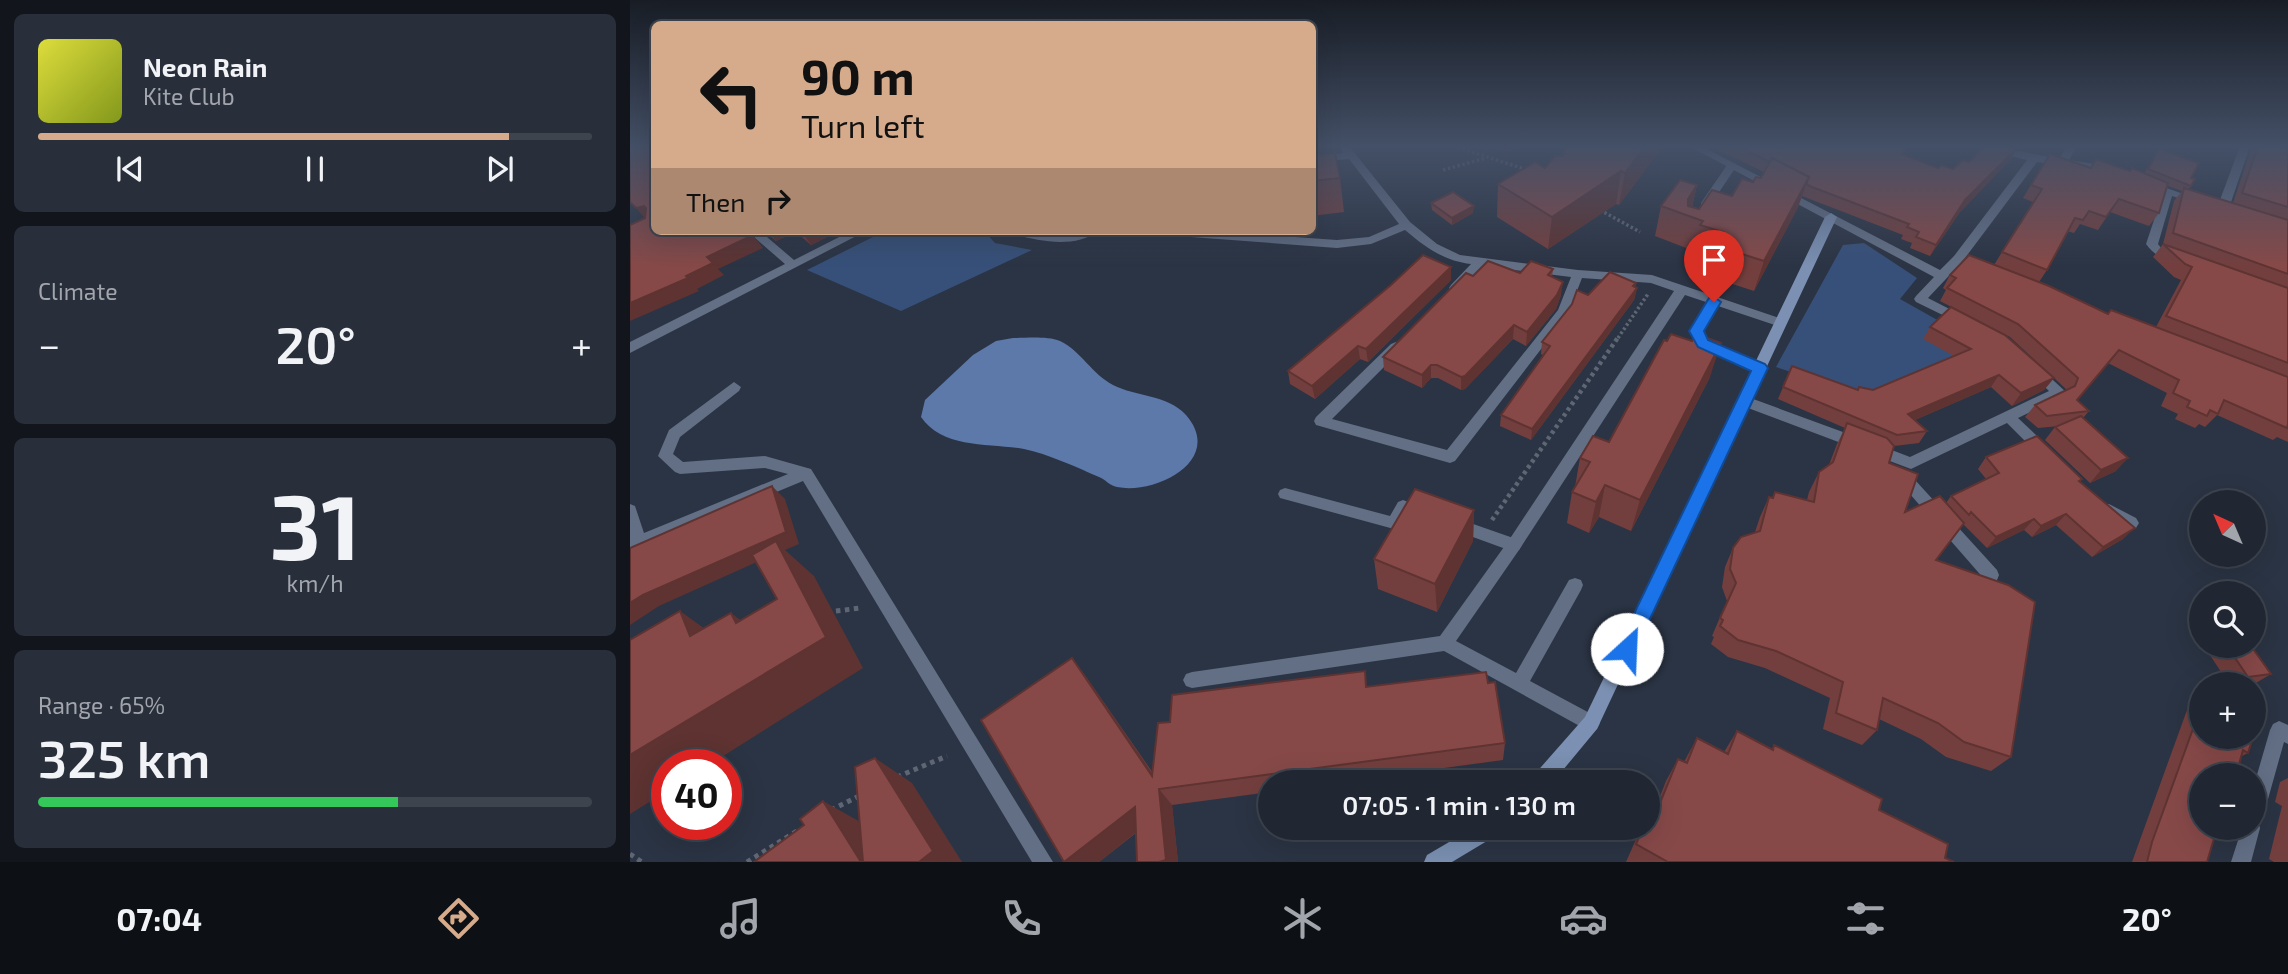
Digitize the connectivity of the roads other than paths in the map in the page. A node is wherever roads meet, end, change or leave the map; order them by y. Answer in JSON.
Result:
{"nodes":[{"id":1,"x":1376,"y":186,"type":"edge"},
{"id":2,"x":1718,"y":186,"type":"edge"},
{"id":3,"x":1769,"y":186,"type":"edge"},
{"id":4,"x":2015,"y":186,"type":"edge"},
{"id":5,"x":2154,"y":186,"type":"edge"},
{"id":6,"x":2231,"y":186,"type":"edge"},
{"id":7,"x":2168,"y":192,"type":"junction"},
{"id":8,"x":2223,"y":208,"type":"junction"},
{"id":9,"x":1702,"y":211,"type":"edge"},
{"id":10,"x":2236,"y":213,"type":"edge"},
{"id":11,"x":1831,"y":217,"type":"junction"},
{"id":12,"x":1406,"y":225,"type":"junction"},
{"id":13,"x":758,"y":235,"type":"edge"},
{"id":14,"x":852,"y":235,"type":"edge"},
{"id":15,"x":1031,"y":235,"type":"edge"},
{"id":16,"x":1081,"y":235,"type":"edge"},
{"id":17,"x":1217,"y":235,"type":"edge"},
{"id":18,"x":2183,"y":261,"type":"edge"},
{"id":19,"x":1479,"y":264,"type":"junction"},
{"id":20,"x":793,"y":265,"type":"junction"},
{"id":21,"x":1578,"y":274,"type":"junction"},
{"id":22,"x":1941,"y":276,"type":"junction"},
{"id":23,"x":1682,"y":289,"type":"junction"},
{"id":24,"x":1449,"y":293,"type":"edge"},
{"id":25,"x":1714,"y":302,"type":"junction"},
{"id":26,"x":1781,"y":323,"type":"junction"},
{"id":27,"x":1979,"y":330,"type":"edge"},
{"id":28,"x":1410,"y":333,"type":"edge"},
{"id":29,"x":630,"y":348,"type":"edge"},
{"id":30,"x":2021,"y":359,"type":"edge"},
{"id":31,"x":1760,"y":368,"type":"junction"},
{"id":32,"x":734,"y":387,"type":"dead end"},
{"id":33,"x":1745,"y":401,"type":"junction"},
{"id":34,"x":2008,"y":416,"type":"junction"},
{"id":35,"x":1881,"y":452,"type":"junction"},
{"id":36,"x":2055,"y":461,"type":"edge"},
{"id":37,"x":806,"y":473,"type":"junction"},
{"id":38,"x":1285,"y":494,"type":"dead end"},
{"id":39,"x":2092,"y":497,"type":"edge"},
{"id":40,"x":630,"y":510,"type":"edge"},
{"id":41,"x":2131,"y":523,"type":"edge"},
{"id":42,"x":634,"y":543,"type":"edge"},
{"id":43,"x":1514,"y":545,"type":"junction"},
{"id":44,"x":1991,"y":575,"type":"dead end"},
{"id":45,"x":1575,"y":585,"type":"dead end"},
{"id":46,"x":1445,"y":643,"type":"junction"},
{"id":47,"x":1192,"y":680,"type":"dead end"},
{"id":48,"x":1519,"y":684,"type":"junction"},
{"id":49,"x":1591,"y":723,"type":"junction"},
{"id":50,"x":2288,"y":734,"type":"edge"},
{"id":51,"x":1551,"y":770,"type":"edge"},
{"id":52,"x":2266,"y":775,"type":"edge"},
{"id":53,"x":1470,"y":840,"type":"edge"},
{"id":54,"x":2247,"y":840,"type":"edge"},
{"id":55,"x":1042,"y":862,"type":"edge"},
{"id":56,"x":1434,"y":862,"type":"edge"},
{"id":57,"x":2241,"y":862,"type":"edge"}],
"edges":[{"from":1,"to":12,"type":"street"},
{"from":2,"to":9,"type":"street"},
{"from":3,"to":11,"type":"street"},
{"from":4,"to":22,"type":"street"},
{"from":5,"to":7,"type":"street"},
{"from":6,"to":8,"type":"street"},
{"from":7,"to":8,"type":"street"},
{"from":7,"to":18,"type":"street"},
{"from":8,"to":10,"type":"street"},
{"from":11,"to":22,"type":"street"},
{"from":11,"to":26,"type":"street"},
{"from":12,"to":17,"type":"street"},
{"from":12,"to":19,"type":"street"},
{"from":13,"to":20,"type":"street"},
{"from":14,"to":20,"type":"street"},
{"from":15,"to":16,"type":"street"},
{"from":19,"to":21,"type":"street"},
{"from":19,"to":24,"type":"street"},
{"from":20,"to":29,"type":"street"},
{"from":21,"to":23,"type":"street"},
{"from":21,"to":28,"type":"street"},
{"from":22,"to":27,"type":"street"},
{"from":23,"to":25,"type":"street"},
{"from":23,"to":43,"type":"street"},
{"from":25,"to":26,"type":"street"},
{"from":25,"to":31,"type":"street"},
{"from":26,"to":31,"type":"street"},
{"from":30,"to":34,"type":"street"},
{"from":31,"to":33,"type":"street"},
{"from":32,"to":37,"type":"street"},
{"from":33,"to":35,"type":"street"},
{"from":33,"to":49,"type":"street"},
{"from":34,"to":35,"type":"street"},
{"from":34,"to":36,"type":"street"},
{"from":35,"to":44,"type":"street"},
{"from":37,"to":42,"type":"street"},
{"from":37,"to":55,"type":"street"},
{"from":38,"to":43,"type":"street"},
{"from":39,"to":41,"type":"street"},
{"from":40,"to":42,"type":"street"},
{"from":43,"to":46,"type":"street"},
{"from":45,"to":48,"type":"street"},
{"from":46,"to":47,"type":"street"},
{"from":46,"to":48,"type":"street"},
{"from":48,"to":49,"type":"street"},
{"from":49,"to":51,"type":"street"},
{"from":50,"to":52,"type":"street"},
{"from":53,"to":56,"type":"street"},
{"from":54,"to":57,"type":"street"}]}
